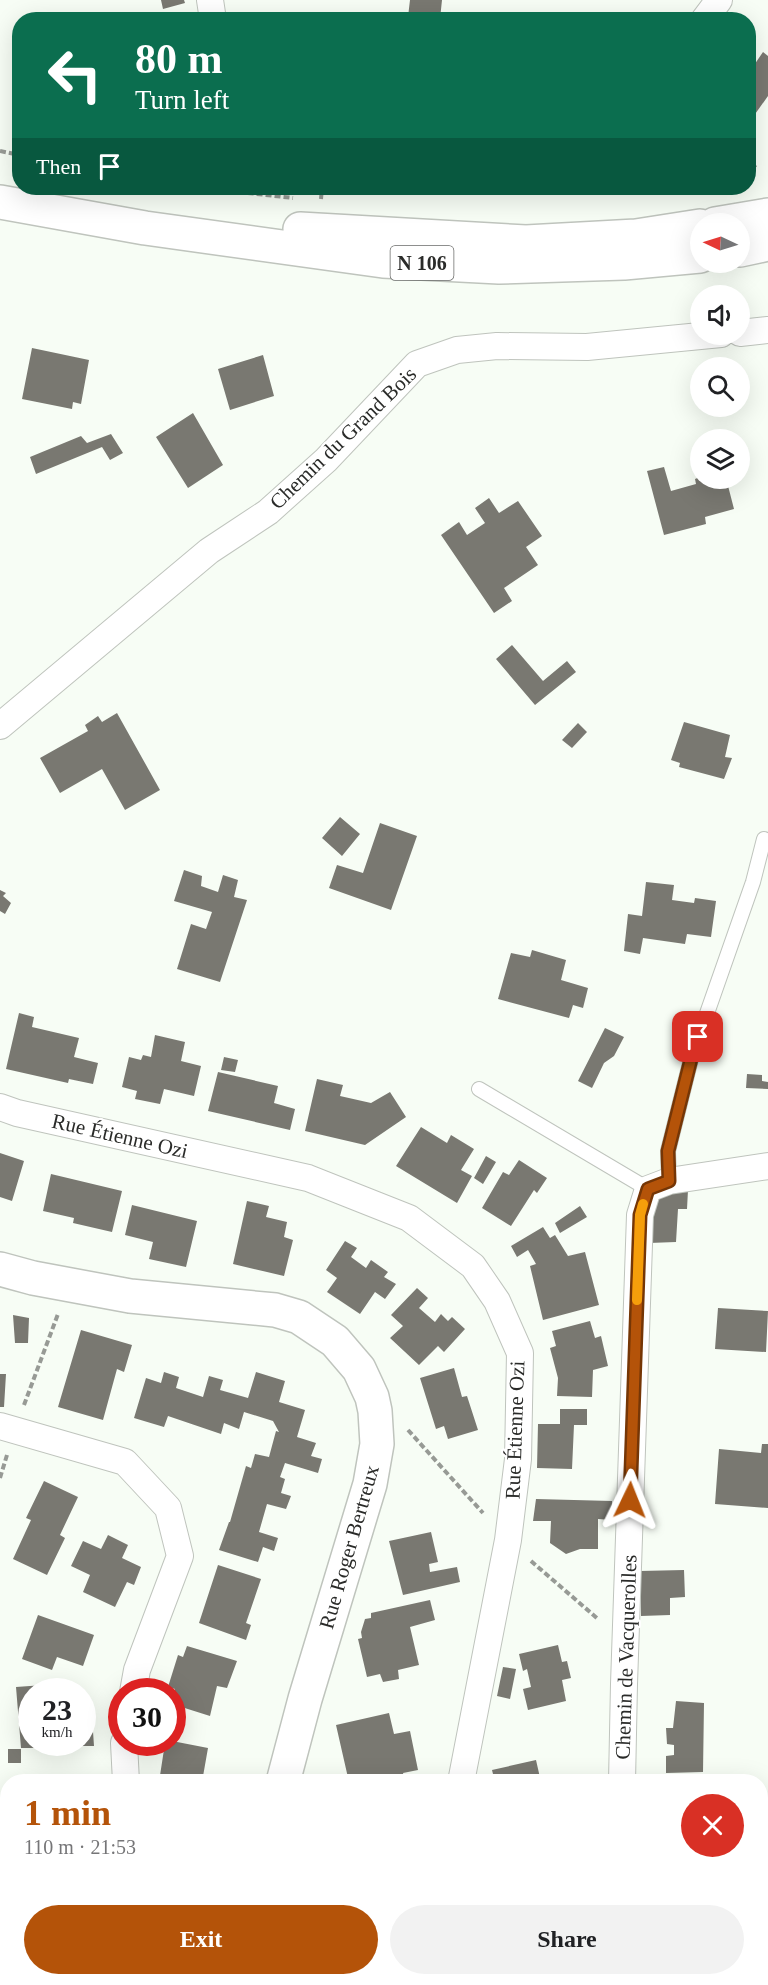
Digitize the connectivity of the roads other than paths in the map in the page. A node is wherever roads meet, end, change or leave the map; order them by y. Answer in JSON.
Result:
{"nodes":[{"id":1,"x":0,"y":202,"type":"edge"},
{"id":2,"x":768,"y":214,"type":"edge"},
{"id":3,"x":750,"y":217,"type":"edge"},
{"id":4,"x":145,"y":228,"type":"junction"},
{"id":5,"x":690,"y":228,"type":"edge"},
{"id":6,"x":768,"y":244,"type":"edge"},
{"id":7,"x":750,"y":248,"type":"edge"},
{"id":8,"x":690,"y":257,"type":"edge"},
{"id":9,"x":768,"y":330,"type":"edge"},
{"id":10,"x":750,"y":332,"type":"edge"},
{"id":11,"x":690,"y":337,"type":"edge"},
{"id":12,"x":0,"y":726,"type":"edge"},
{"id":13,"x":764,"y":839,"type":"dead end"},
{"id":14,"x":479,"y":1089,"type":"dead end"},
{"id":15,"x":0,"y":1107,"type":"edge"},
{"id":16,"x":768,"y":1166,"type":"edge"},
{"id":17,"x":659,"y":1185,"type":"junction"},
{"id":18,"x":0,"y":1269,"type":"edge"},
{"id":19,"x":8,"y":1428,"type":"edge"},
{"id":20,"x":135,"y":1678,"type":"edge"},
{"id":21,"x":125,"y":1756,"type":"edge"},
{"id":22,"x":126,"y":1774,"type":"edge"},
{"id":23,"x":285,"y":1774,"type":"edge"},
{"id":24,"x":463,"y":1774,"type":"edge"},
{"id":25,"x":622,"y":1774,"type":"edge"}],
"edges":[{"from":1,"to":4,"type":"main road","number":"N 106"},
{"from":2,"to":3,"type":"main road"},
{"from":4,"to":5,"type":"main road","number":"N 106"},
{"from":4,"to":8,"type":"main road","number":"N 106"},
{"from":6,"to":7,"type":"main road"},
{"from":9,"to":10,"type":"street"},
{"from":11,"to":12,"type":"street","name":"Chemin du Grand Bois"},
{"from":13,"to":17,"type":"lane"},
{"from":14,"to":17,"type":"lane"},
{"from":15,"to":24,"type":"street","name":"Rue Étienne Ozi"},
{"from":16,"to":17,"type":"street"},
{"from":17,"to":25,"type":"street","name":"Chemin de Vacquerolles"},
{"from":18,"to":23,"type":"main road","name":"Rue Roger Bertreux"},
{"from":19,"to":20,"type":"street"},
{"from":21,"to":22,"type":"street"}]}
